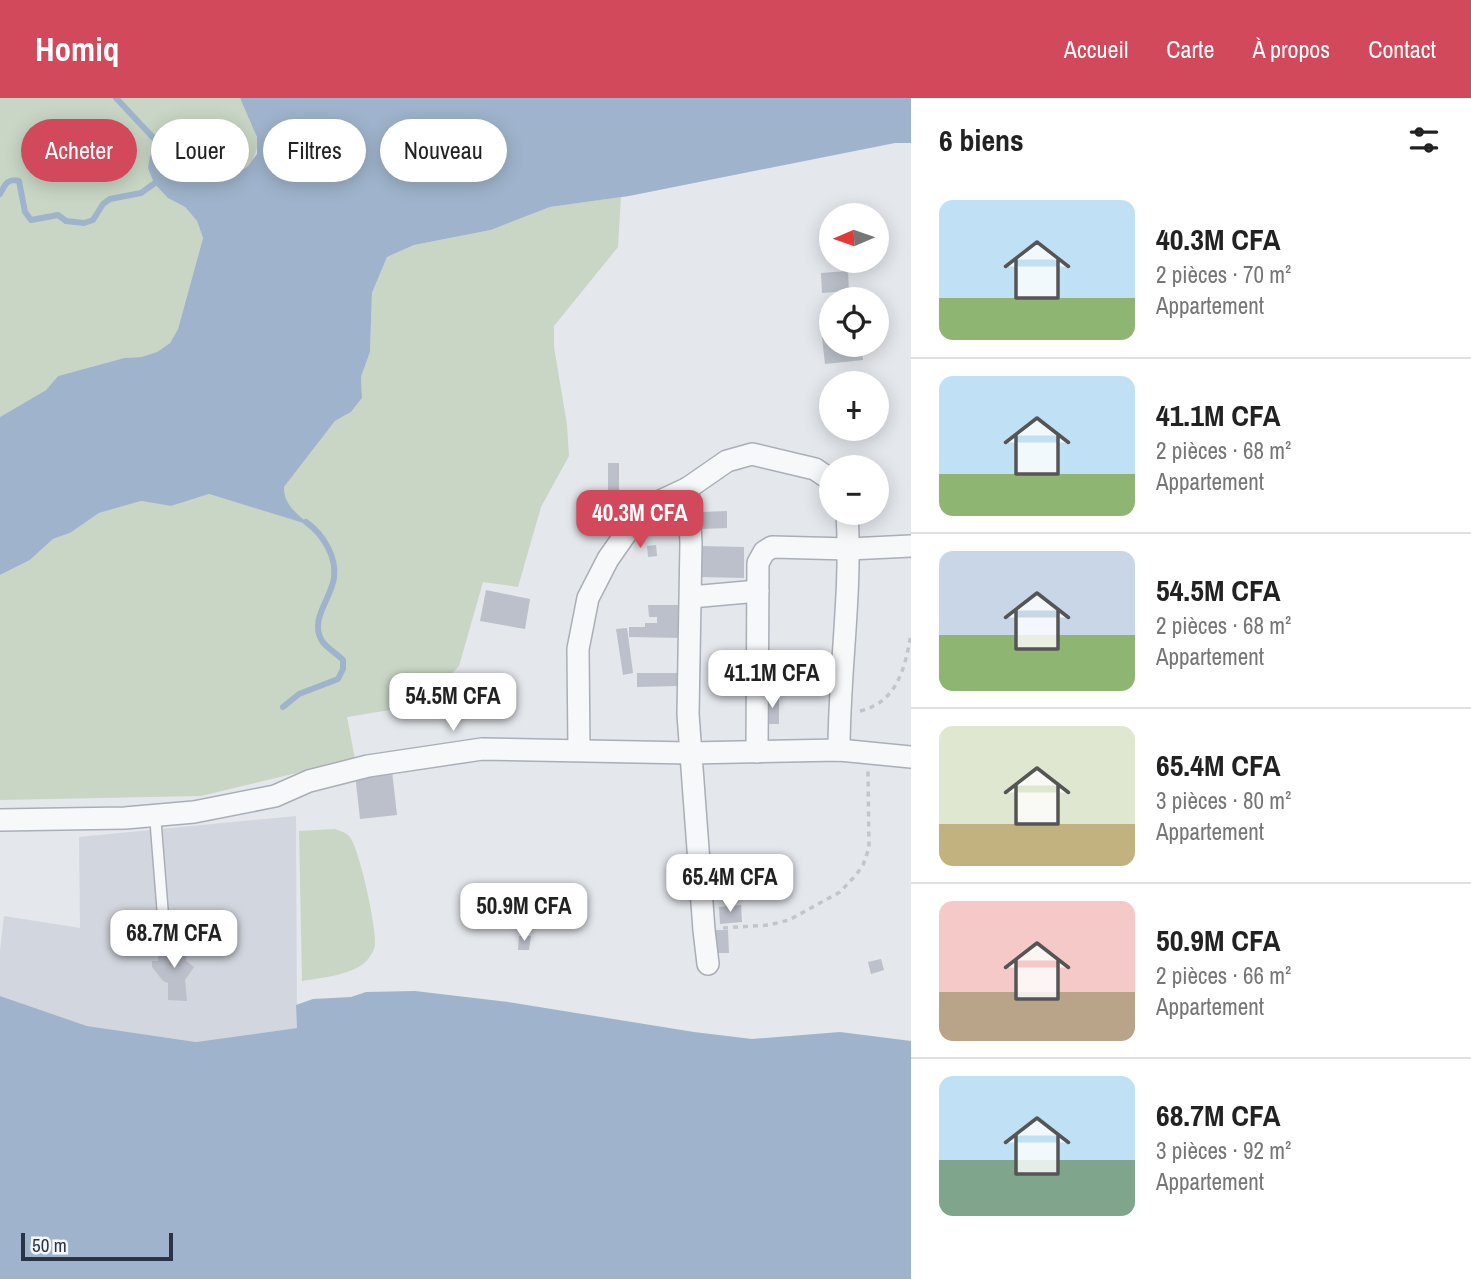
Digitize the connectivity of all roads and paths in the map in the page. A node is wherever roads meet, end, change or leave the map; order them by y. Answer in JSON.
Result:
{"nodes":[{"id":1,"x":819,"y":472,"type":"edge"},
{"id":2,"x":688,"y":488,"type":"junction"},
{"id":3,"x":848,"y":525,"type":"edge"},
{"id":4,"x":911,"y":546,"type":"edge"},
{"id":5,"x":849,"y":549,"type":"junction"},
{"id":6,"x":758,"y":591,"type":"junction"},
{"id":7,"x":691,"y":597,"type":"junction"},
{"id":8,"x":911,"y":634,"type":"edge"},
{"id":9,"x":839,"y":710,"type":"junction"},
{"id":10,"x":579,"y":750,"type":"junction"},
{"id":11,"x":839,"y":750,"type":"junction"},
{"id":12,"x":757,"y":752,"type":"junction"},
{"id":13,"x":690,"y":753,"type":"junction"},
{"id":14,"x":868,"y":754,"type":"junction"},
{"id":15,"x":911,"y":757,"type":"edge"},
{"id":16,"x":155,"y":815,"type":"junction"},
{"id":17,"x":0,"y":820,"type":"edge"},
{"id":18,"x":164,"y":928,"type":"dead end"},
{"id":19,"x":704,"y":930,"type":"junction"},
{"id":20,"x":708,"y":964,"type":"dead end"}],
"edges":[{"from":1,"to":2,"type":"street"},
{"from":2,"to":7,"type":"street"},
{"from":2,"to":10,"type":"street"},
{"from":3,"to":5,"type":"street"},
{"from":4,"to":5,"type":"street"},
{"from":5,"to":6,"type":"street"},
{"from":5,"to":9,"type":"street"},
{"from":6,"to":7,"type":"street"},
{"from":6,"to":12,"type":"street"},
{"from":7,"to":13,"type":"street"},
{"from":8,"to":9,"type":"path"},
{"from":9,"to":11,"type":"street"},
{"from":10,"to":13,"type":"street"},
{"from":10,"to":16,"type":"street"},
{"from":11,"to":12,"type":"street"},
{"from":11,"to":14,"type":"street"},
{"from":12,"to":13,"type":"street"},
{"from":13,"to":19,"type":"street"},
{"from":14,"to":15,"type":"street"},
{"from":14,"to":19,"type":"path"},
{"from":16,"to":17,"type":"street"},
{"from":16,"to":18,"type":"lane"},
{"from":19,"to":20,"type":"street"}]}
